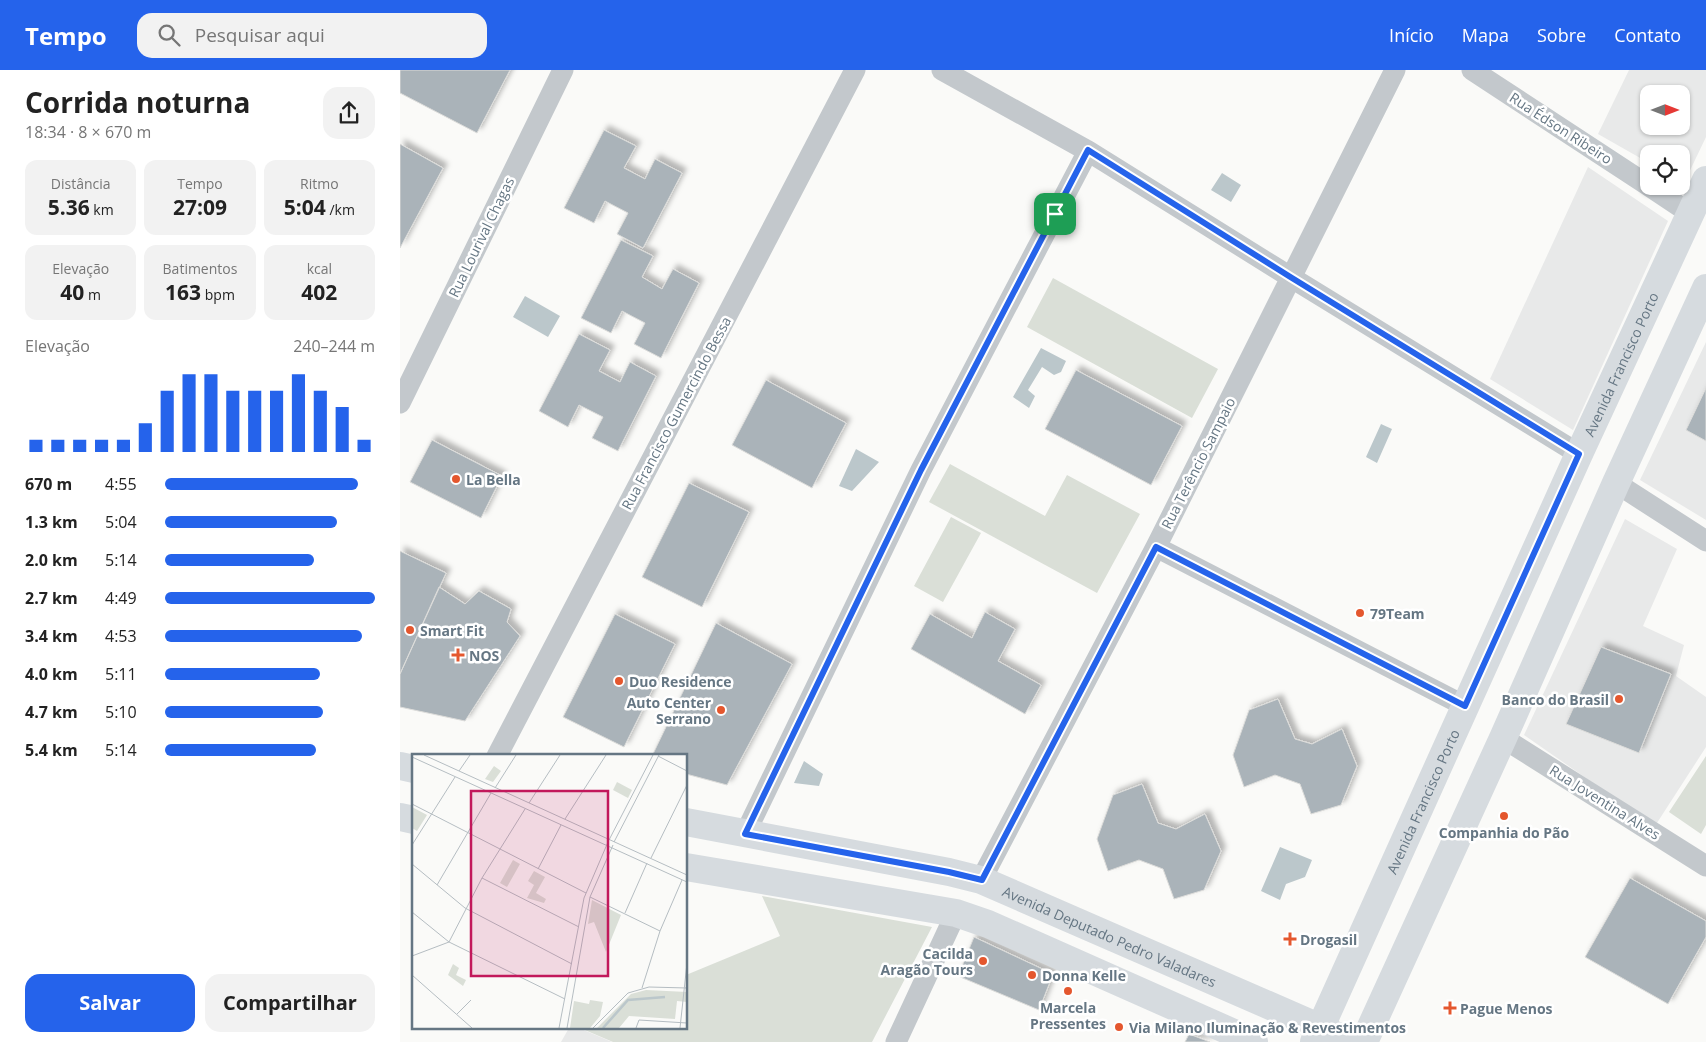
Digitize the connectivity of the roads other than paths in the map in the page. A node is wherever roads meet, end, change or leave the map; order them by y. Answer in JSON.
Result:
{"nodes":[{"id":1,"x":563,"y":70,"type":"edge"},
{"id":2,"x":855,"y":70,"type":"edge"},
{"id":3,"x":942,"y":70,"type":"edge"},
{"id":4,"x":1395,"y":70,"type":"edge"},
{"id":5,"x":1472,"y":70,"type":"edge"},
{"id":6,"x":1088,"y":150,"type":"junction"},
{"id":7,"x":1640,"y":180,"type":"edge"},
{"id":8,"x":1706,"y":180,"type":"edge"},
{"id":9,"x":1662,"y":195,"type":"edge"},
{"id":10,"x":1691,"y":214,"type":"junction"},
{"id":11,"x":1292,"y":278,"type":"junction"},
{"id":12,"x":1706,"y":288,"type":"edge"},
{"id":13,"x":400,"y":403,"type":"edge"},
{"id":14,"x":1579,"y":454,"type":"junction"},
{"id":15,"x":1616,"y":483,"type":"junction"},
{"id":16,"x":1706,"y":541,"type":"edge"},
{"id":17,"x":1156,"y":547,"type":"junction"},
{"id":18,"x":1465,"y":706,"type":"junction"},
{"id":19,"x":1503,"y":738,"type":"junction"},
{"id":20,"x":498,"y":754,"type":"edge"},
{"id":21,"x":688,"y":822,"type":"edge"},
{"id":22,"x":745,"y":834,"type":"junction"},
{"id":23,"x":1706,"y":866,"type":"edge"},
{"id":24,"x":688,"y":867,"type":"edge"},
{"id":25,"x":982,"y":880,"type":"junction"},
{"id":26,"x":956,"y":913,"type":"junction"},
{"id":27,"x":1318,"y":1035,"type":"edge"},
{"id":28,"x":896,"y":1042,"type":"edge"},
{"id":29,"x":1254,"y":1042,"type":"edge"},
{"id":30,"x":1349,"y":1042,"type":"edge"},
{"id":31,"x":1364,"y":1042,"type":"edge"}],
"edges":[{"from":1,"to":13,"type":"street","name":"Rua Lourival Chagas"},
{"from":2,"to":20,"type":"street","name":"Rua Francisco Gumercindo Bessa"},
{"from":3,"to":6,"type":"street"},
{"from":4,"to":11,"type":"street","name":"Rua Terêncio Sampaio"},
{"from":5,"to":7,"type":"street","name":"Rua Édson Ribeiro"},
{"from":6,"to":11,"type":"street"},
{"from":6,"to":22,"type":"street"},
{"from":8,"to":10,"type":"main road","name":"Avenida Francisco Porto"},
{"from":9,"to":10,"type":"street","name":"Rua Édson Ribeiro"},
{"from":10,"to":14,"type":"main road","name":"Avenida Francisco Porto"},
{"from":11,"to":14,"type":"street"},
{"from":11,"to":17,"type":"street","name":"Rua Terêncio Sampaio"},
{"from":12,"to":15,"type":"main road"},
{"from":14,"to":18,"type":"main road","name":"Avenida Francisco Porto"},
{"from":15,"to":16,"type":"street"},
{"from":15,"to":19,"type":"main road"},
{"from":17,"to":18,"type":"street"},
{"from":17,"to":25,"type":"street","name":"Rua Terêncio Sampaio"},
{"from":18,"to":27,"type":"main road","name":"Avenida Francisco Porto"},
{"from":19,"to":23,"type":"street","name":"Rua Joventina Alves"},
{"from":19,"to":31,"type":"main road"},
{"from":21,"to":22,"type":"main road","name":"Avenida Deputado Pedro Valadares"},
{"from":22,"to":25,"type":"main road","name":"Avenida Deputado Pedro Valadares"},
{"from":24,"to":26,"type":"main road"},
{"from":25,"to":27,"type":"main road","name":"Avenida Deputado Pedro Valadares"},
{"from":26,"to":28,"type":"street"},
{"from":26,"to":29,"type":"main road"},
{"from":27,"to":30,"type":"main road","name":"Avenida Deputado Pedro Valadares"}]}
